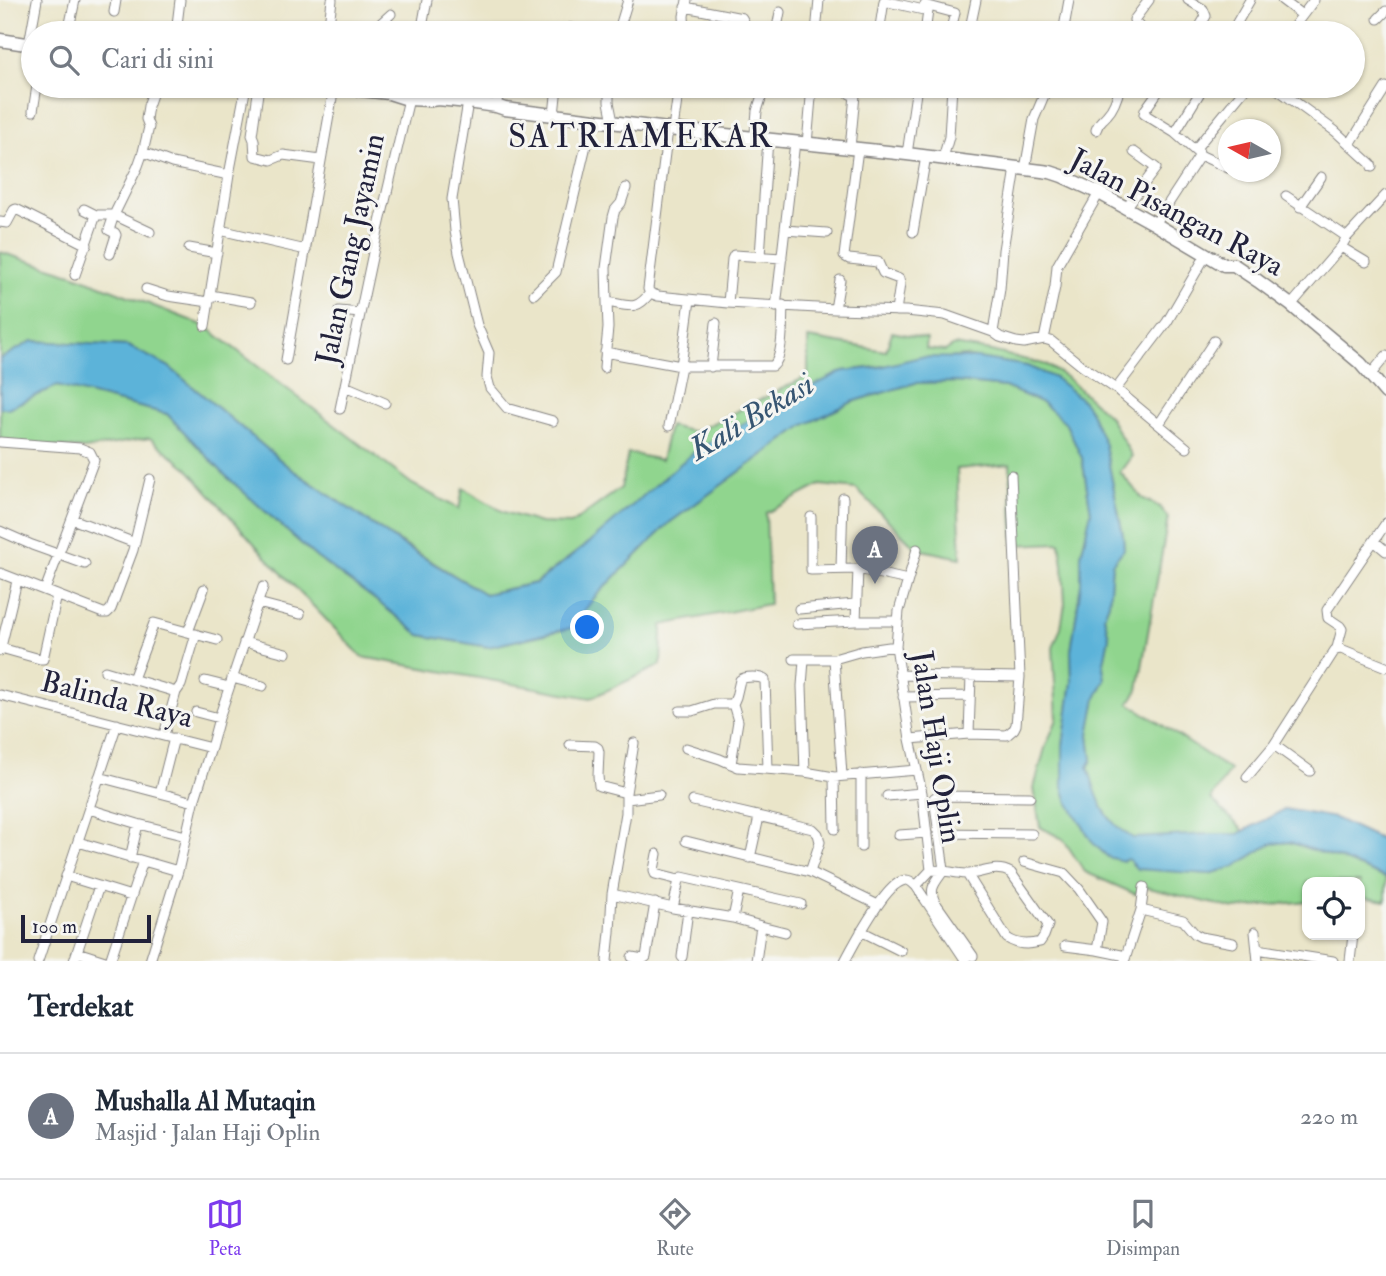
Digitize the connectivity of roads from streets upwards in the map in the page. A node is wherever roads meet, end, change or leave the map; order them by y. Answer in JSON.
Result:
{"nodes":[{"id":1,"x":37,"y":0,"type":"edge"},
{"id":2,"x":75,"y":0,"type":"edge"},
{"id":3,"x":116,"y":0,"type":"edge"},
{"id":4,"x":180,"y":0,"type":"edge"},
{"id":5,"x":332,"y":0,"type":"edge"},
{"id":6,"x":427,"y":0,"type":"edge"},
{"id":7,"x":628,"y":0,"type":"edge"},
{"id":8,"x":820,"y":0,"type":"edge"},
{"id":9,"x":976,"y":0,"type":"edge"},
{"id":10,"x":1069,"y":0,"type":"edge"},
{"id":11,"x":1149,"y":0,"type":"edge"},
{"id":12,"x":1188,"y":0,"type":"edge"},
{"id":13,"x":1251,"y":0,"type":"edge"},
{"id":14,"x":1282,"y":0,"type":"edge"},
{"id":15,"x":1314,"y":0,"type":"edge"},
{"id":16,"x":686,"y":4,"type":"edge"},
{"id":17,"x":926,"y":5,"type":"edge"},
{"id":18,"x":1386,"y":11,"type":"edge"},
{"id":19,"x":114,"y":12,"type":"dead end"},
{"id":20,"x":780,"y":12,"type":"dead end"},
{"id":21,"x":391,"y":14,"type":"dead end"},
{"id":22,"x":1303,"y":15,"type":"junction"},
{"id":23,"x":1378,"y":19,"type":"dead end"},
{"id":24,"x":34,"y":21,"type":"edge"},
{"id":25,"x":71,"y":21,"type":"edge"},
{"id":26,"x":177,"y":21,"type":"edge"},
{"id":27,"x":329,"y":21,"type":"edge"},
{"id":28,"x":384,"y":21,"type":"edge"},
{"id":29,"x":423,"y":21,"type":"edge"},
{"id":30,"x":622,"y":21,"type":"edge"},
{"id":31,"x":744,"y":21,"type":"edge"},
{"id":32,"x":778,"y":21,"type":"edge"},
{"id":33,"x":818,"y":21,"type":"edge"},
{"id":34,"x":881,"y":21,"type":"edge"},
{"id":35,"x":953,"y":21,"type":"edge"},
{"id":36,"x":972,"y":21,"type":"edge"},
{"id":37,"x":1065,"y":21,"type":"edge"},
{"id":38,"x":1135,"y":21,"type":"edge"},
{"id":39,"x":1203,"y":21,"type":"edge"},
{"id":40,"x":1238,"y":21,"type":"edge"},
{"id":41,"x":1298,"y":21,"type":"edge"},
{"id":42,"x":0,"y":40,"type":"edge"},
{"id":43,"x":21,"y":43,"type":"edge"},
{"id":44,"x":1386,"y":87,"type":"edge"},
{"id":45,"x":35,"y":98,"type":"edge"},
{"id":46,"x":151,"y":98,"type":"edge"},
{"id":47,"x":244,"y":98,"type":"edge"},
{"id":48,"x":257,"y":98,"type":"edge"},
{"id":49,"x":328,"y":98,"type":"edge"},
{"id":50,"x":409,"y":98,"type":"edge"},
{"id":51,"x":445,"y":98,"type":"edge"},
{"id":52,"x":498,"y":98,"type":"edge"},
{"id":53,"x":556,"y":98,"type":"edge"},
{"id":54,"x":609,"y":98,"type":"edge"},
{"id":55,"x":676,"y":98,"type":"edge"},
{"id":56,"x":761,"y":98,"type":"edge"},
{"id":57,"x":810,"y":98,"type":"edge"},
{"id":58,"x":855,"y":98,"type":"edge"},
{"id":59,"x":915,"y":98,"type":"edge"},
{"id":60,"x":951,"y":98,"type":"edge"},
{"id":61,"x":1043,"y":98,"type":"edge"},
{"id":62,"x":1117,"y":98,"type":"edge"},
{"id":63,"x":1154,"y":98,"type":"edge"},
{"id":64,"x":1197,"y":98,"type":"edge"},
{"id":65,"x":1237,"y":98,"type":"edge"},
{"id":66,"x":1290,"y":98,"type":"edge"},
{"id":67,"x":468,"y":102,"type":"junction"},
{"id":68,"x":496,"y":106,"type":"junction"},
{"id":69,"x":33,"y":111,"type":"dead end"},
{"id":70,"x":554,"y":115,"type":"junction"},
{"id":71,"x":592,"y":120,"type":"junction"},
{"id":72,"x":613,"y":122,"type":"junction"},
{"id":73,"x":670,"y":129,"type":"junction"},
{"id":74,"x":1096,"y":130,"type":"dead end"},
{"id":75,"x":1175,"y":133,"type":"junction"},
{"id":76,"x":764,"y":139,"type":"junction"},
{"id":77,"x":801,"y":143,"type":"junction"},
{"id":78,"x":1350,"y":144,"type":"junction"},
{"id":79,"x":854,"y":148,"type":"junction"},
{"id":80,"x":143,"y":152,"type":"junction"},
{"id":81,"x":1134,"y":152,"type":"dead end"},
{"id":82,"x":907,"y":154,"type":"junction"},
{"id":83,"x":1200,"y":155,"type":"junction"},
{"id":84,"x":926,"y":156,"type":"junction"},
{"id":85,"x":943,"y":158,"type":"junction"},
{"id":86,"x":321,"y":160,"type":"junction"},
{"id":87,"x":1218,"y":163,"type":"edge"},
{"id":88,"x":1372,"y":167,"type":"dead end"},
{"id":89,"x":1020,"y":168,"type":"junction"},
{"id":90,"x":229,"y":175,"type":"junction"},
{"id":91,"x":1321,"y":177,"type":"dead end"},
{"id":92,"x":626,"y":188,"type":"dead end"},
{"id":93,"x":1099,"y":193,"type":"junction"},
{"id":94,"x":1286,"y":196,"type":"dead end"},
{"id":95,"x":1385,"y":197,"type":"edge"},
{"id":96,"x":1300,"y":207,"type":"junction"},
{"id":97,"x":84,"y":209,"type":"dead end"},
{"id":98,"x":1125,"y":209,"type":"junction"},
{"id":99,"x":96,"y":215,"type":"junction"},
{"id":100,"x":114,"y":215,"type":"junction"},
{"id":101,"x":0,"y":222,"type":"edge"},
{"id":102,"x":1155,"y":224,"type":"junction"},
{"id":103,"x":220,"y":230,"type":"junction"},
{"id":104,"x":785,"y":230,"type":"junction"},
{"id":105,"x":150,"y":232,"type":"dead end"},
{"id":106,"x":913,"y":232,"type":"dead end"},
{"id":107,"x":827,"y":233,"type":"dead end"},
{"id":108,"x":1347,"y":237,"type":"junction"},
{"id":109,"x":87,"y":244,"type":"junction"},
{"id":110,"x":1341,"y":247,"type":"junction"},
{"id":111,"x":189,"y":248,"type":"dead end"},
{"id":112,"x":306,"y":250,"type":"junction"},
{"id":113,"x":217,"y":253,"type":"junction"},
{"id":114,"x":110,"y":254,"type":"dead end"},
{"id":115,"x":1206,"y":255,"type":"junction"},
{"id":116,"x":760,"y":256,"type":"junction"},
{"id":117,"x":782,"y":258,"type":"junction"},
{"id":118,"x":1366,"y":262,"type":"dead end"},
{"id":119,"x":75,"y":275,"type":"dead end"},
{"id":120,"x":840,"y":280,"type":"dead end"},
{"id":121,"x":146,"y":289,"type":"dead end"},
{"id":122,"x":650,"y":293,"type":"junction"},
{"id":123,"x":534,"y":294,"type":"dead end"},
{"id":124,"x":210,"y":298,"type":"junction"},
{"id":125,"x":690,"y":300,"type":"junction"},
{"id":126,"x":251,"y":302,"type":"dead end"},
{"id":127,"x":607,"y":302,"type":"junction"},
{"id":128,"x":728,"y":303,"type":"junction"},
{"id":129,"x":1290,"y":305,"type":"junction"},
{"id":130,"x":779,"y":306,"type":"junction"},
{"id":131,"x":835,"y":309,"type":"junction"},
{"id":132,"x":339,"y":311,"type":"dead end"},
{"id":133,"x":896,"y":311,"type":"junction"},
{"id":134,"x":360,"y":313,"type":"junction"},
{"id":135,"x":716,"y":323,"type":"dead end"},
{"id":136,"x":205,"y":326,"type":"dead end"},
{"id":137,"x":993,"y":332,"type":"junction"},
{"id":138,"x":1044,"y":339,"type":"junction"},
{"id":139,"x":1214,"y":341,"type":"dead end"},
{"id":140,"x":606,"y":352,"type":"junction"},
{"id":141,"x":1386,"y":356,"type":"edge"},
{"id":142,"x":286,"y":360,"type":"dead end"},
{"id":143,"x":681,"y":366,"type":"junction"},
{"id":144,"x":711,"y":367,"type":"junction"},
{"id":145,"x":604,"y":368,"type":"dead end"},
{"id":146,"x":1370,"y":375,"type":"junction"},
{"id":147,"x":345,"y":386,"type":"junction"},
{"id":148,"x":1384,"y":387,"type":"edge"},
{"id":149,"x":1116,"y":389,"type":"junction"},
{"id":150,"x":385,"y":403,"type":"dead end"},
{"id":151,"x":340,"y":410,"type":"dead end"},
{"id":152,"x":553,"y":421,"type":"dead end"},
{"id":153,"x":1159,"y":424,"type":"junction"},
{"id":154,"x":669,"y":426,"type":"dead end"},
{"id":155,"x":0,"y":442,"type":"edge"},
{"id":156,"x":1187,"y":448,"type":"dead end"},
{"id":157,"x":1011,"y":475,"type":"dead end"},
{"id":158,"x":150,"y":479,"type":"dead end"},
{"id":159,"x":843,"y":498,"type":"dead end"},
{"id":160,"x":811,"y":517,"type":"dead end"},
{"id":161,"x":72,"y":519,"type":"junction"},
{"id":162,"x":1386,"y":523,"type":"edge"},
{"id":163,"x":0,"y":531,"type":"edge"},
{"id":164,"x":1374,"y":541,"type":"junction"},
{"id":165,"x":135,"y":543,"type":"junction"},
{"id":166,"x":916,"y":549,"type":"dead end"},
{"id":167,"x":1386,"y":551,"type":"edge"},
{"id":168,"x":59,"y":554,"type":"junction"},
{"id":169,"x":85,"y":564,"type":"dead end"},
{"id":170,"x":841,"y":569,"type":"junction"},
{"id":171,"x":858,"y":569,"type":"junction"},
{"id":172,"x":0,"y":573,"type":"edge"},
{"id":173,"x":908,"y":580,"type":"junction"},
{"id":174,"x":17,"y":581,"type":"junction"},
{"id":175,"x":264,"y":587,"type":"dead end"},
{"id":176,"x":204,"y":589,"type":"dead end"},
{"id":177,"x":46,"y":590,"type":"junction"},
{"id":178,"x":57,"y":595,"type":"junction"},
{"id":179,"x":258,"y":603,"type":"junction"},
{"id":180,"x":856,"y":604,"type":"junction"},
{"id":181,"x":799,"y":610,"type":"dead end"},
{"id":182,"x":300,"y":614,"type":"dead end"},
{"id":183,"x":856,"y":621,"type":"junction"},
{"id":184,"x":897,"y":621,"type":"junction"},
{"id":185,"x":797,"y":624,"type":"dead end"},
{"id":186,"x":192,"y":633,"type":"junction"},
{"id":187,"x":217,"y":640,"type":"dead end"},
{"id":188,"x":244,"y":642,"type":"junction"},
{"id":189,"x":896,"y":646,"type":"junction"},
{"id":190,"x":1337,"y":648,"type":"junction"},
{"id":191,"x":1,"y":651,"type":"edge"},
{"id":192,"x":285,"y":653,"type":"dead end"},
{"id":193,"x":834,"y":659,"type":"junction"},
{"id":194,"x":1386,"y":667,"type":"edge"},
{"id":195,"x":105,"y":671,"type":"dead end"},
{"id":196,"x":899,"y":675,"type":"junction"},
{"id":197,"x":971,"y":676,"type":"junction"},
{"id":198,"x":1020,"y":677,"type":"junction"},
{"id":199,"x":133,"y":679,"type":"junction"},
{"id":200,"x":205,"y":681,"type":"dead end"},
{"id":201,"x":231,"y":683,"type":"junction"},
{"id":202,"x":263,"y":686,"type":"dead end"},
{"id":203,"x":176,"y":692,"type":"junction"},
{"id":204,"x":0,"y":695,"type":"edge"},
{"id":205,"x":970,"y":696,"type":"junction"},
{"id":206,"x":903,"y":697,"type":"junction"},
{"id":207,"x":733,"y":704,"type":"junction"},
{"id":208,"x":680,"y":710,"type":"dead end"},
{"id":209,"x":196,"y":712,"type":"dead end"},
{"id":210,"x":219,"y":718,"type":"junction"},
{"id":211,"x":117,"y":724,"type":"junction"},
{"id":212,"x":969,"y":734,"type":"junction"},
{"id":213,"x":169,"y":736,"type":"junction"},
{"id":214,"x":910,"y":739,"type":"junction"},
{"id":215,"x":634,"y":743,"type":"dead end"},
{"id":216,"x":570,"y":745,"type":"dead end"},
{"id":217,"x":1274,"y":745,"type":"junction"},
{"id":218,"x":211,"y":748,"type":"junction"},
{"id":219,"x":686,"y":748,"type":"dead end"},
{"id":220,"x":731,"y":764,"type":"junction"},
{"id":221,"x":768,"y":769,"type":"junction"},
{"id":222,"x":917,"y":769,"type":"junction"},
{"id":223,"x":1310,"y":771,"type":"dead end"},
{"id":224,"x":805,"y":772,"type":"junction"},
{"id":225,"x":861,"y":774,"type":"junction"},
{"id":226,"x":838,"y":776,"type":"junction"},
{"id":227,"x":99,"y":777,"type":"junction"},
{"id":228,"x":1247,"y":777,"type":"dead end"},
{"id":229,"x":160,"y":793,"type":"junction"},
{"id":230,"x":922,"y":793,"type":"junction"},
{"id":231,"x":659,"y":795,"type":"dead end"},
{"id":232,"x":626,"y":796,"type":"junction"},
{"id":233,"x":887,"y":796,"type":"dead end"},
{"id":234,"x":1030,"y":797,"type":"dead end"},
{"id":235,"x":693,"y":801,"type":"dead end"},
{"id":236,"x":194,"y":802,"type":"junction"},
{"id":237,"x":89,"y":809,"type":"junction"},
{"id":238,"x":759,"y":817,"type":"junction"},
{"id":239,"x":138,"y":824,"type":"junction"},
{"id":240,"x":835,"y":829,"type":"dead end"},
{"id":241,"x":928,"y":833,"type":"junction"},
{"id":242,"x":938,"y":833,"type":"junction"},
{"id":243,"x":1032,"y":834,"type":"dead end"},
{"id":244,"x":899,"y":835,"type":"dead end"},
{"id":245,"x":186,"y":836,"type":"junction"},
{"id":246,"x":686,"y":841,"type":"dead end"},
{"id":247,"x":78,"y":842,"type":"junction"},
{"id":248,"x":861,"y":847,"type":"dead end"},
{"id":249,"x":657,"y":854,"type":"dead end"},
{"id":250,"x":130,"y":858,"type":"junction"},
{"id":251,"x":750,"y":858,"type":"junction"},
{"id":252,"x":142,"y":862,"type":"junction"},
{"id":253,"x":1024,"y":862,"type":"dead end"},
{"id":254,"x":931,"y":870,"type":"junction"},
{"id":255,"x":944,"y":870,"type":"junction"},
{"id":256,"x":178,"y":871,"type":"junction"},
{"id":257,"x":810,"y":872,"type":"junction"},
{"id":258,"x":967,"y":874,"type":"junction"},
{"id":259,"x":66,"y":876,"type":"junction"},
{"id":260,"x":679,"y":880,"type":"junction"},
{"id":261,"x":99,"y":886,"type":"junction"},
{"id":262,"x":916,"y":886,"type":"junction"},
{"id":263,"x":1144,"y":887,"type":"dead end"},
{"id":264,"x":739,"y":890,"type":"junction"},
{"id":265,"x":612,"y":894,"type":"junction"},
{"id":266,"x":131,"y":896,"type":"junction"},
{"id":267,"x":654,"y":903,"type":"junction"},
{"id":268,"x":801,"y":904,"type":"dead end"},
{"id":269,"x":878,"y":905,"type":"junction"},
{"id":270,"x":673,"y":908,"type":"junction"},
{"id":271,"x":688,"y":910,"type":"junction"},
{"id":272,"x":1141,"y":910,"type":"junction"},
{"id":273,"x":733,"y":918,"type":"junction"},
{"id":274,"x":761,"y":926,"type":"junction"},
{"id":275,"x":861,"y":931,"type":"junction"},
{"id":276,"x":785,"y":932,"type":"dead end"},
{"id":277,"x":1255,"y":932,"type":"dead end"},
{"id":278,"x":1352,"y":940,"type":"edge"},
{"id":279,"x":1233,"y":943,"type":"dead end"},
{"id":280,"x":1065,"y":946,"type":"dead end"},
{"id":281,"x":1097,"y":950,"type":"junction"},
{"id":282,"x":1257,"y":950,"type":"junction"},
{"id":283,"x":901,"y":951,"type":"dead end"},
{"id":284,"x":75,"y":956,"type":"edge"},
{"id":285,"x":632,"y":957,"type":"dead end"},
{"id":286,"x":682,"y":957,"type":"dead end"},
{"id":287,"x":1286,"y":957,"type":"edge"},
{"id":288,"x":970,"y":958,"type":"edge"},
{"id":289,"x":1125,"y":958,"type":"edge"},
{"id":290,"x":38,"y":961,"type":"edge"},
{"id":291,"x":107,"y":961,"type":"edge"},
{"id":292,"x":150,"y":961,"type":"edge"},
{"id":293,"x":607,"y":961,"type":"edge"},
{"id":294,"x":756,"y":961,"type":"edge"},
{"id":295,"x":845,"y":961,"type":"edge"},
{"id":296,"x":1258,"y":961,"type":"edge"},
{"id":297,"x":1333,"y":961,"type":"edge"},
{"id":298,"x":1350,"y":961,"type":"edge"}],
"edges":[{"from":1,"to":24,"type":"street"},
{"from":2,"to":25,"type":"street"},
{"from":3,"to":19,"type":"street"},
{"from":4,"to":26,"type":"street"},
{"from":5,"to":27,"type":"street"},
{"from":6,"to":29,"type":"street"},
{"from":7,"to":30,"type":"street"},
{"from":8,"to":33,"type":"street"},
{"from":9,"to":36,"type":"street"},
{"from":10,"to":37,"type":"street"},
{"from":11,"to":38,"type":"street"},
{"from":12,"to":39,"type":"street"},
{"from":13,"to":40,"type":"street"},
{"from":14,"to":22,"type":"street"},
{"from":15,"to":22,"type":"street"},
{"from":16,"to":31,"type":"street"},
{"from":17,"to":34,"type":"street"},
{"from":17,"to":35,"type":"street"},
{"from":18,"to":23,"type":"street"},
{"from":20,"to":32,"type":"street"},
{"from":21,"to":28,"type":"street"},
{"from":22,"to":41,"type":"street"},
{"from":42,"to":43,"type":"street"},
{"from":44,"to":78,"type":"street"},
{"from":45,"to":69,"type":"street"},
{"from":46,"to":80,"type":"street"},
{"from":47,"to":90,"type":"street"},
{"from":48,"to":86,"type":"street"},
{"from":49,"to":86,"type":"street"},
{"from":50,"to":134,"type":"street","name":"Jalan Gang Jayamin"},
{"from":51,"to":67,"type":"street","name":"Jalan Pisangan Raya"},
{"from":52,"to":68,"type":"street"},
{"from":53,"to":70,"type":"street"},
{"from":54,"to":72,"type":"street"},
{"from":55,"to":73,"type":"street"},
{"from":56,"to":76,"type":"street"},
{"from":57,"to":77,"type":"street"},
{"from":58,"to":79,"type":"street"},
{"from":59,"to":82,"type":"street"},
{"from":60,"to":85,"type":"street"},
{"from":61,"to":89,"type":"street"},
{"from":62,"to":74,"type":"street"},
{"from":63,"to":75,"type":"street"},
{"from":64,"to":75,"type":"street"},
{"from":65,"to":83,"type":"street"},
{"from":66,"to":78,"type":"street"},
{"from":67,"to":68,"type":"street","name":"Jalan Pisangan Raya"},
{"from":67,"to":152,"type":"street"},
{"from":68,"to":70,"type":"street","name":"Jalan Pisangan Raya"},
{"from":70,"to":71,"type":"street","name":"Jalan Pisangan Raya"},
{"from":71,"to":72,"type":"street","name":"Jalan Pisangan Raya"},
{"from":71,"to":123,"type":"street"},
{"from":72,"to":73,"type":"street","name":"Jalan Pisangan Raya"},
{"from":73,"to":76,"type":"street","name":"Jalan Pisangan Raya"},
{"from":73,"to":122,"type":"street"},
{"from":75,"to":83,"type":"street"},
{"from":76,"to":77,"type":"street","name":"Jalan Pisangan Raya"},
{"from":76,"to":116,"type":"street"},
{"from":77,"to":79,"type":"street","name":"Jalan Pisangan Raya"},
{"from":77,"to":104,"type":"street"},
{"from":78,"to":88,"type":"street"},
{"from":79,"to":82,"type":"street","name":"Jalan Pisangan Raya"},
{"from":79,"to":133,"type":"street"},
{"from":80,"to":90,"type":"street"},
{"from":80,"to":100,"type":"street"},
{"from":81,"to":98,"type":"street"},
{"from":82,"to":84,"type":"street","name":"Jalan Pisangan Raya"},
{"from":83,"to":87,"type":"street"},
{"from":83,"to":102,"type":"street"},
{"from":84,"to":85,"type":"street","name":"Jalan Pisangan Raya"},
{"from":84,"to":106,"type":"street"},
{"from":85,"to":89,"type":"street","name":"Jalan Pisangan Raya"},
{"from":86,"to":112,"type":"street"},
{"from":89,"to":93,"type":"street","name":"Jalan Pisangan Raya"},
{"from":89,"to":137,"type":"street"},
{"from":90,"to":103,"type":"street"},
{"from":91,"to":96,"type":"street"},
{"from":92,"to":127,"type":"street"},
{"from":93,"to":98,"type":"street","name":"Jalan Pisangan Raya"},
{"from":93,"to":138,"type":"street"},
{"from":94,"to":96,"type":"street"},
{"from":95,"to":108,"type":"street"},
{"from":96,"to":108,"type":"street"},
{"from":97,"to":99,"type":"street"},
{"from":98,"to":102,"type":"street","name":"Jalan Pisangan Raya"},
{"from":99,"to":100,"type":"street"},
{"from":99,"to":109,"type":"street"},
{"from":100,"to":105,"type":"street"},
{"from":100,"to":114,"type":"street"},
{"from":101,"to":109,"type":"street"},
{"from":102,"to":115,"type":"street","name":"Jalan Pisangan Raya"},
{"from":103,"to":112,"type":"street"},
{"from":103,"to":113,"type":"street"},
{"from":104,"to":107,"type":"street"},
{"from":104,"to":117,"type":"street"},
{"from":108,"to":110,"type":"street"},
{"from":109,"to":119,"type":"street"},
{"from":110,"to":118,"type":"street"},
{"from":110,"to":129,"type":"street"},
{"from":111,"to":113,"type":"street"},
{"from":112,"to":142,"type":"street"},
{"from":113,"to":124,"type":"street"},
{"from":115,"to":129,"type":"street","name":"Jalan Pisangan Raya"},
{"from":115,"to":149,"type":"street"},
{"from":116,"to":117,"type":"street"},
{"from":116,"to":128,"type":"street"},
{"from":117,"to":130,"type":"street"},
{"from":120,"to":131,"type":"street"},
{"from":121,"to":124,"type":"street"},
{"from":122,"to":125,"type":"street"},
{"from":122,"to":127,"type":"street"},
{"from":124,"to":126,"type":"street"},
{"from":124,"to":136,"type":"street"},
{"from":125,"to":128,"type":"street"},
{"from":125,"to":143,"type":"street"},
{"from":127,"to":140,"type":"street"},
{"from":128,"to":130,"type":"street"},
{"from":129,"to":146,"type":"street","name":"Jalan Pisangan Raya"},
{"from":130,"to":131,"type":"street"},
{"from":130,"to":144,"type":"street"},
{"from":131,"to":133,"type":"street"},
{"from":132,"to":134,"type":"street"},
{"from":133,"to":137,"type":"street"},
{"from":134,"to":147,"type":"street","name":"Jalan Gang Jayamin"},
{"from":135,"to":144,"type":"street"},
{"from":137,"to":138,"type":"street"},
{"from":138,"to":149,"type":"street"},
{"from":139,"to":153,"type":"street"},
{"from":140,"to":143,"type":"street"},
{"from":140,"to":145,"type":"street"},
{"from":141,"to":146,"type":"street"},
{"from":143,"to":144,"type":"street"},
{"from":143,"to":154,"type":"street"},
{"from":146,"to":148,"type":"street","name":"Jalan Pisangan Raya"},
{"from":147,"to":150,"type":"street"},
{"from":147,"to":151,"type":"street","name":"Jalan Gang Jayamin"},
{"from":149,"to":153,"type":"street"},
{"from":153,"to":156,"type":"street"},
{"from":155,"to":161,"type":"street"},
{"from":157,"to":198,"type":"street"},
{"from":158,"to":165,"type":"street"},
{"from":159,"to":170,"type":"street"},
{"from":160,"to":170,"type":"street"},
{"from":161,"to":165,"type":"street"},
{"from":161,"to":168,"type":"street"},
{"from":162,"to":164,"type":"street"},
{"from":163,"to":168,"type":"street"},
{"from":164,"to":167,"type":"street"},
{"from":164,"to":190,"type":"street"},
{"from":165,"to":178,"type":"street"},
{"from":166,"to":173,"type":"street","name":"Jalan Haji Oplin"},
{"from":168,"to":169,"type":"street"},
{"from":168,"to":177,"type":"street"},
{"from":170,"to":171,"type":"street"},
{"from":171,"to":173,"type":"street"},
{"from":171,"to":180,"type":"street"},
{"from":172,"to":174,"type":"street"},
{"from":173,"to":184,"type":"street","name":"Jalan Haji Oplin"},
{"from":174,"to":177,"type":"street"},
{"from":174,"to":191,"type":"street"},
{"from":175,"to":179,"type":"street"},
{"from":176,"to":186,"type":"street"},
{"from":177,"to":178,"type":"street"},
{"from":178,"to":191,"type":"street"},
{"from":179,"to":182,"type":"street"},
{"from":179,"to":188,"type":"street"},
{"from":180,"to":181,"type":"street"},
{"from":180,"to":183,"type":"street"},
{"from":183,"to":184,"type":"street"},
{"from":183,"to":185,"type":"street"},
{"from":184,"to":189,"type":"street","name":"Jalan Haji Oplin"},
{"from":186,"to":187,"type":"street"},
{"from":186,"to":199,"type":"street"},
{"from":186,"to":203,"type":"street"},
{"from":188,"to":192,"type":"street"},
{"from":188,"to":201,"type":"street"},
{"from":189,"to":193,"type":"street"},
{"from":189,"to":196,"type":"street","name":"Jalan Haji Oplin"},
{"from":190,"to":194,"type":"street"},
{"from":190,"to":217,"type":"street"},
{"from":193,"to":224,"type":"street"},
{"from":193,"to":226,"type":"street"},
{"from":195,"to":199,"type":"street"},
{"from":196,"to":197,"type":"street"},
{"from":196,"to":206,"type":"street","name":"Jalan Haji Oplin"},
{"from":197,"to":198,"type":"street"},
{"from":197,"to":205,"type":"street"},
{"from":198,"to":212,"type":"street"},
{"from":199,"to":203,"type":"street"},
{"from":200,"to":201,"type":"street"},
{"from":201,"to":202,"type":"street"},
{"from":201,"to":210,"type":"street"},
{"from":203,"to":213,"type":"street"},
{"from":204,"to":211,"type":"street","name":"Balinda Raya"},
{"from":205,"to":206,"type":"street"},
{"from":205,"to":212,"type":"street"},
{"from":206,"to":214,"type":"street","name":"Jalan Haji Oplin"},
{"from":207,"to":208,"type":"street"},
{"from":207,"to":220,"type":"street"},
{"from":207,"to":221,"type":"street"},
{"from":209,"to":210,"type":"street"},
{"from":210,"to":218,"type":"street"},
{"from":211,"to":213,"type":"street","name":"Balinda Raya"},
{"from":211,"to":227,"type":"street"},
{"from":212,"to":214,"type":"street"},
{"from":213,"to":218,"type":"street","name":"Balinda Raya"},
{"from":213,"to":229,"type":"street"},
{"from":214,"to":222,"type":"street","name":"Jalan Haji Oplin"},
{"from":215,"to":232,"type":"street"},
{"from":216,"to":232,"type":"street"},
{"from":217,"to":223,"type":"street"},
{"from":217,"to":228,"type":"street"},
{"from":218,"to":236,"type":"street","name":"Balinda Raya"},
{"from":219,"to":220,"type":"street"},
{"from":220,"to":221,"type":"street"},
{"from":221,"to":224,"type":"street"},
{"from":222,"to":225,"type":"street"},
{"from":222,"to":230,"type":"street","name":"Jalan Haji Oplin"},
{"from":224,"to":226,"type":"street"},
{"from":225,"to":226,"type":"street"},
{"from":225,"to":248,"type":"street"},
{"from":226,"to":240,"type":"street"},
{"from":227,"to":229,"type":"street"},
{"from":227,"to":237,"type":"street"},
{"from":229,"to":236,"type":"street"},
{"from":230,"to":233,"type":"street"},
{"from":230,"to":241,"type":"street","name":"Jalan Haji Oplin"},
{"from":231,"to":232,"type":"street"},
{"from":232,"to":265,"type":"street"},
{"from":234,"to":242,"type":"street"},
{"from":235,"to":238,"type":"street"},
{"from":236,"to":245,"type":"street","name":"Balinda Raya"},
{"from":237,"to":239,"type":"street"},
{"from":237,"to":247,"type":"street"},
{"from":238,"to":251,"type":"street"},
{"from":238,"to":257,"type":"street"},
{"from":239,"to":245,"type":"street"},
{"from":239,"to":250,"type":"street"},
{"from":241,"to":244,"type":"street"},
{"from":241,"to":254,"type":"street","name":"Jalan Haji Oplin"},
{"from":242,"to":243,"type":"street"},
{"from":242,"to":255,"type":"street"},
{"from":245,"to":256,"type":"street","name":"Balinda Raya"},
{"from":246,"to":251,"type":"street"},
{"from":247,"to":250,"type":"street"},
{"from":247,"to":259,"type":"street"},
{"from":249,"to":260,"type":"street"},
{"from":250,"to":252,"type":"street"},
{"from":251,"to":257,"type":"street"},
{"from":252,"to":256,"type":"street"},
{"from":252,"to":266,"type":"street"},
{"from":253,"to":281,"type":"street"},
{"from":254,"to":255,"type":"street"},
{"from":254,"to":262,"type":"street","name":"Jalan Haji Oplin"},
{"from":255,"to":258,"type":"street"},
{"from":255,"to":288,"type":"street"},
{"from":256,"to":292,"type":"street","name":"Balinda Raya"},
{"from":257,"to":269,"type":"street"},
{"from":258,"to":258,"type":"street"},
{"from":259,"to":261,"type":"street"},
{"from":259,"to":290,"type":"street"},
{"from":260,"to":264,"type":"street"},
{"from":260,"to":270,"type":"street"},
{"from":261,"to":266,"type":"street"},
{"from":261,"to":284,"type":"street"},
{"from":262,"to":269,"type":"street","name":"Jalan Haji Oplin"},
{"from":262,"to":288,"type":"street"},
{"from":263,"to":272,"type":"street"},
{"from":264,"to":268,"type":"street"},
{"from":264,"to":273,"type":"street"},
{"from":265,"to":267,"type":"street"},
{"from":265,"to":293,"type":"street"},
{"from":266,"to":291,"type":"street"},
{"from":267,"to":270,"type":"street"},
{"from":267,"to":285,"type":"street"},
{"from":269,"to":275,"type":"street","name":"Jalan Haji Oplin"},
{"from":270,"to":271,"type":"street"},
{"from":271,"to":273,"type":"street"},
{"from":271,"to":286,"type":"street"},
{"from":272,"to":279,"type":"street"},
{"from":272,"to":289,"type":"street"},
{"from":273,"to":274,"type":"street"},
{"from":274,"to":276,"type":"street"},
{"from":274,"to":294,"type":"street"},
{"from":275,"to":283,"type":"street"},
{"from":275,"to":295,"type":"street","name":"Jalan Haji Oplin"},
{"from":277,"to":282,"type":"street"},
{"from":278,"to":298,"type":"street"},
{"from":280,"to":281,"type":"street"},
{"from":281,"to":289,"type":"street"},
{"from":282,"to":287,"type":"street"},
{"from":282,"to":296,"type":"street"},
{"from":284,"to":291,"type":"street"},
{"from":287,"to":297,"type":"street"}]}
